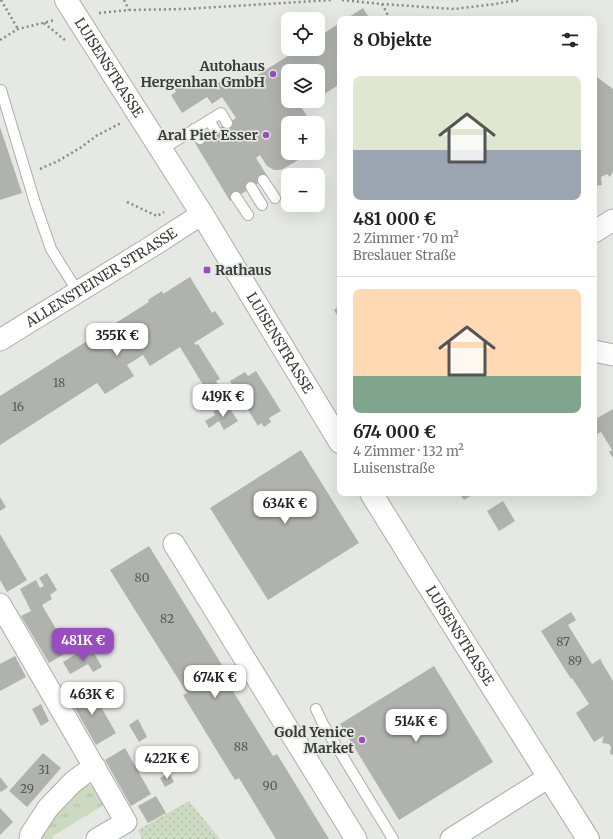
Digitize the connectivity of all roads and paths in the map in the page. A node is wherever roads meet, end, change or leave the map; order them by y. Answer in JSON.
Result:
{"nodes":[{"id":1,"x":1,"y":0,"type":"edge"},
{"id":2,"x":124,"y":0,"type":"edge"},
{"id":3,"x":332,"y":0,"type":"edge"},
{"id":4,"x":342,"y":0,"type":"edge"},
{"id":5,"x":519,"y":0,"type":"edge"},
{"id":6,"x":382,"y":4,"type":"junction"},
{"id":7,"x":71,"y":8,"type":"edge"},
{"id":8,"x":129,"y":10,"type":"junction"},
{"id":9,"x":388,"y":16,"type":"edge"},
{"id":10,"x":18,"y":29,"type":"junction"},
{"id":11,"x":0,"y":40,"type":"edge"},
{"id":12,"x":1,"y":90,"type":"dead end"},
{"id":13,"x":209,"y":120,"type":"junction"},
{"id":14,"x":121,"y":123,"type":"dead end"},
{"id":15,"x":227,"y":123,"type":"dead end"},
{"id":16,"x":194,"y":129,"type":"junction"},
{"id":17,"x":215,"y":130,"type":"dead end"},
{"id":18,"x":200,"y":139,"type":"dead end"},
{"id":19,"x":161,"y":150,"type":"junction"},
{"id":20,"x":27,"y":174,"type":"junction"},
{"id":21,"x":263,"y":180,"type":"dead end"},
{"id":22,"x":251,"y":187,"type":"dead end"},
{"id":23,"x":236,"y":197,"type":"dead end"},
{"id":24,"x":275,"y":198,"type":"dead end"},
{"id":25,"x":127,"y":202,"type":"dead end"},
{"id":26,"x":262,"y":205,"type":"dead end"},
{"id":27,"x":168,"y":210,"type":"dead end"},
{"id":28,"x":202,"y":214,"type":"junction"},
{"id":29,"x":248,"y":215,"type":"dead end"},
{"id":30,"x":613,"y":220,"type":"edge"},
{"id":31,"x":597,"y":230,"type":"edge"},
{"id":32,"x":78,"y":292,"type":"junction"},
{"id":33,"x":0,"y":340,"type":"edge"},
{"id":34,"x":597,"y":352,"type":"edge"},
{"id":35,"x":613,"y":355,"type":"edge"},
{"id":36,"x":337,"y":437,"type":"edge"},
{"id":37,"x":373,"y":496,"type":"edge"},
{"id":38,"x":174,"y":544,"type":"dead end"},
{"id":39,"x":0,"y":604,"type":"edge"},
{"id":40,"x":8,"y":634,"type":"edge"},
{"id":41,"x":316,"y":709,"type":"dead end"},
{"id":42,"x":95,"y":767,"type":"junction"},
{"id":43,"x":548,"y":777,"type":"junction"},
{"id":44,"x":30,"y":839,"type":"edge"},
{"id":45,"x":97,"y":839,"type":"edge"},
{"id":46,"x":356,"y":839,"type":"edge"},
{"id":47,"x":393,"y":839,"type":"edge"},
{"id":48,"x":451,"y":839,"type":"edge"},
{"id":49,"x":588,"y":839,"type":"edge"}],
"edges":[{"from":1,"to":10,"type":"path"},
{"from":2,"to":8,"type":"path"},
{"from":3,"to":8,"type":"path"},
{"from":4,"to":6,"type":"path"},
{"from":5,"to":6,"type":"path"},
{"from":6,"to":9,"type":"path"},
{"from":7,"to":8,"type":"path"},
{"from":7,"to":10,"type":"path"},
{"from":7,"to":19,"type":"main road","name":"LUISENSTRASSE"},
{"from":10,"to":11,"type":"path"},
{"from":12,"to":20,"type":"lane"},
{"from":13,"to":15,"type":"lane"},
{"from":13,"to":16,"type":"lane"},
{"from":13,"to":17,"type":"lane"},
{"from":14,"to":20,"type":"path"},
{"from":16,"to":18,"type":"lane"},
{"from":16,"to":19,"type":"lane"},
{"from":19,"to":28,"type":"main road","name":"LUISENSTRASSE"},
{"from":20,"to":32,"type":"lane"},
{"from":21,"to":24,"type":"lane"},
{"from":22,"to":26,"type":"lane"},
{"from":23,"to":29,"type":"lane"},
{"from":25,"to":27,"type":"path"},
{"from":28,"to":32,"type":"street","name":"ALLENSTEINER STRASSE"},
{"from":28,"to":36,"type":"main road","name":"LUISENSTRASSE"},
{"from":30,"to":31,"type":"street"},
{"from":32,"to":33,"type":"street","name":"ALLENSTEINER STRASSE"},
{"from":34,"to":35,"type":"street"},
{"from":37,"to":43,"type":"main road","name":"LUISENSTRASSE"},
{"from":38,"to":46,"type":"street"},
{"from":39,"to":40,"type":"street"},
{"from":40,"to":42,"type":"street"},
{"from":41,"to":47,"type":"lane"},
{"from":42,"to":44,"type":"street"},
{"from":42,"to":45,"type":"street"},
{"from":43,"to":48,"type":"street"},
{"from":43,"to":49,"type":"main road","name":"LUISENSTRASSE"}]}
